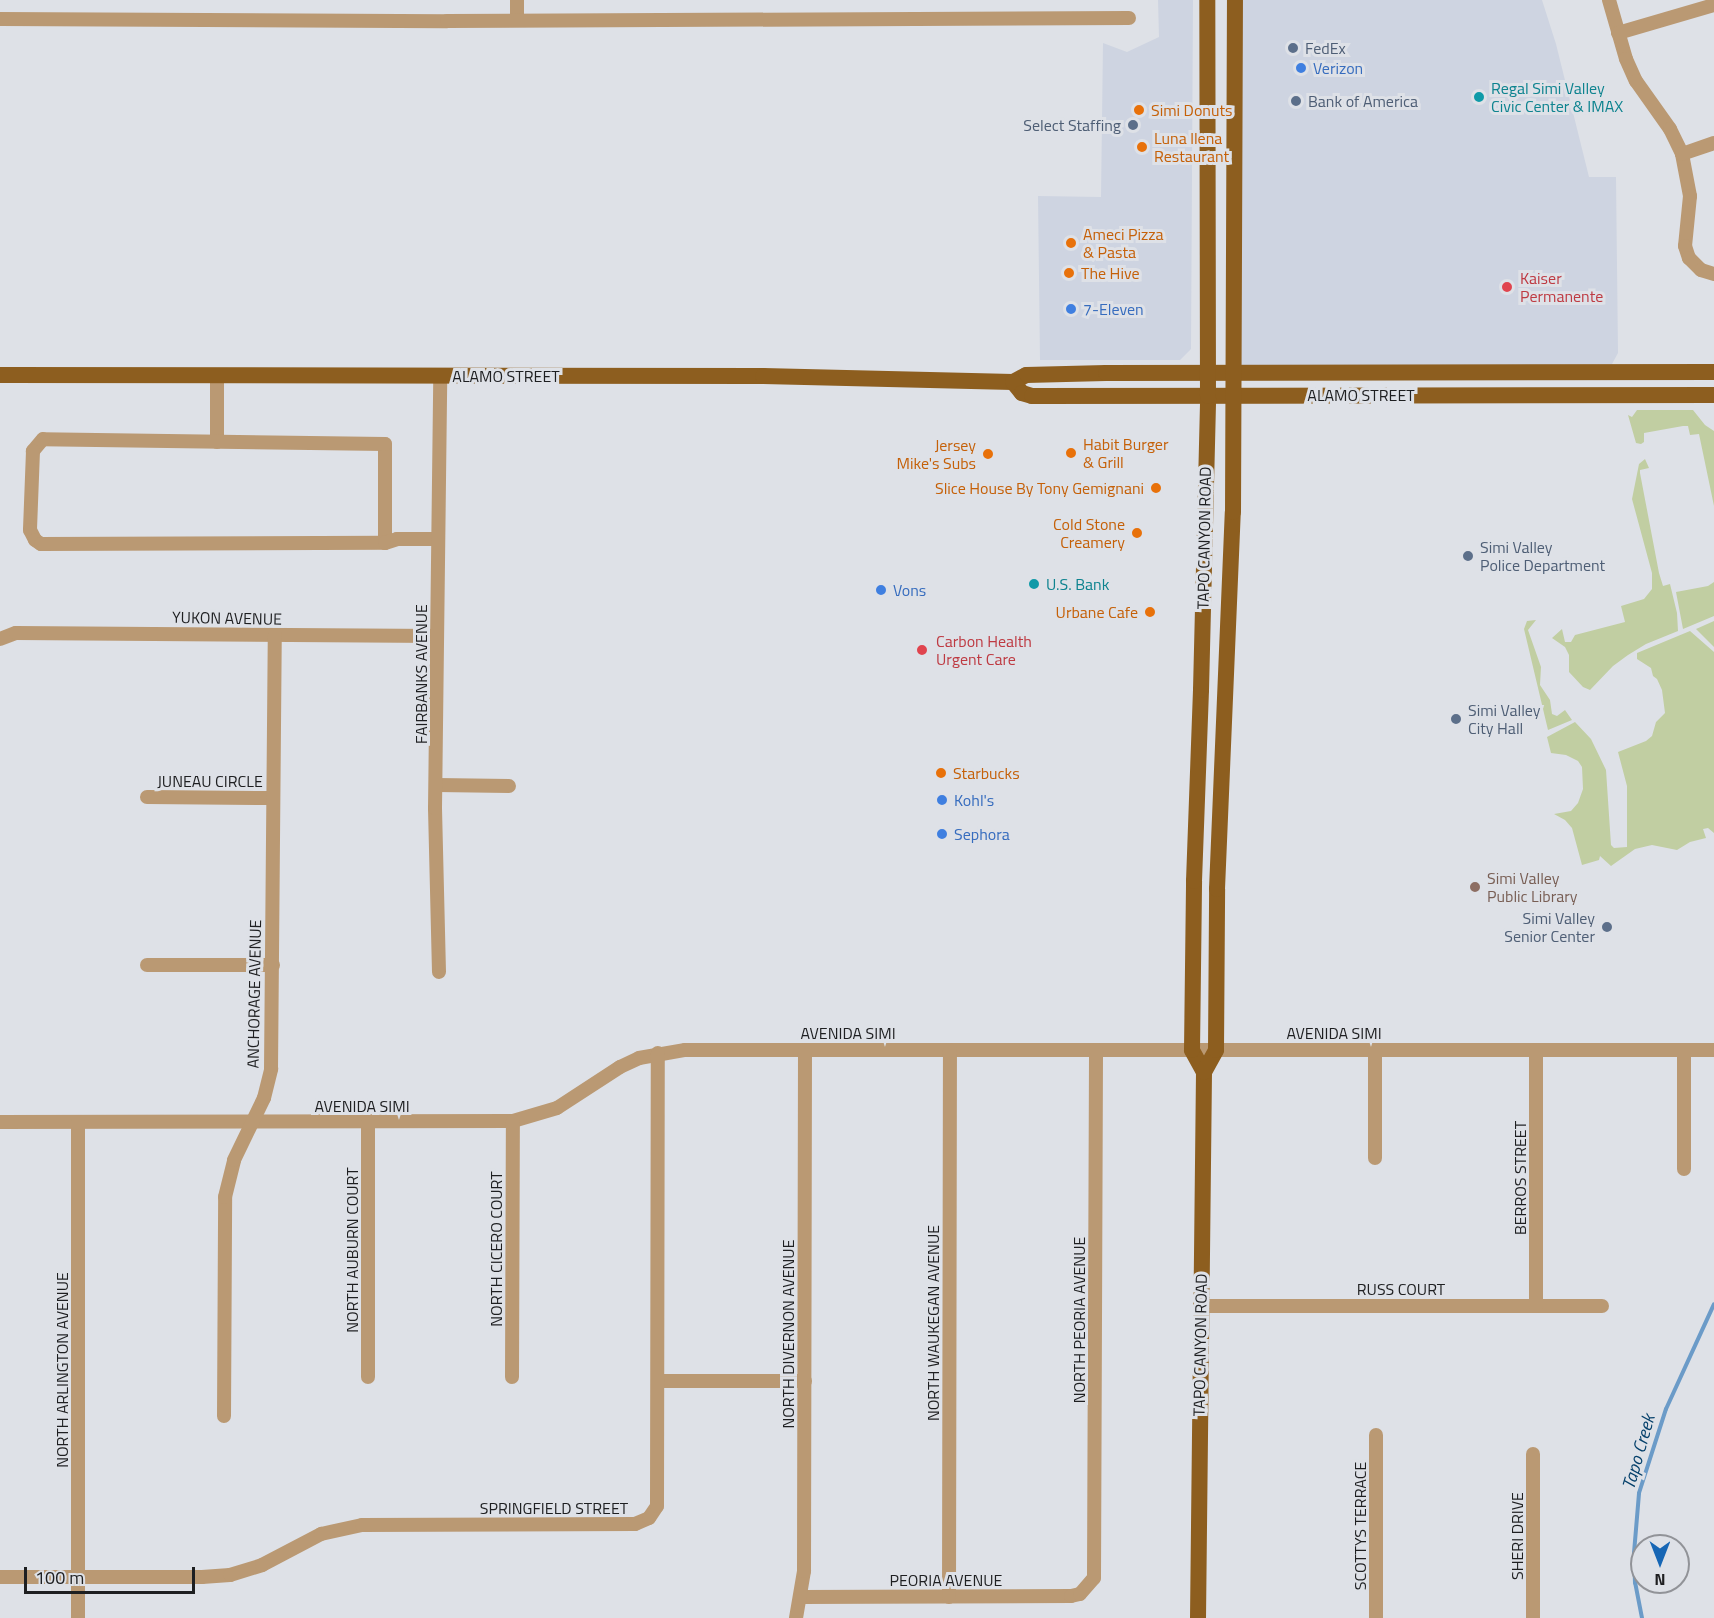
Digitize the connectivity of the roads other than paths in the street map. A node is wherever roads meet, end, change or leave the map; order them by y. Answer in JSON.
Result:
{"nodes":[{"id":1,"x":517,"y":0,"type":"edge"},
{"id":2,"x":1208,"y":0,"type":"edge"},
{"id":3,"x":1235,"y":0,"type":"edge"},
{"id":4,"x":1609,"y":0,"type":"edge"},
{"id":5,"x":1714,"y":5,"type":"edge"},
{"id":6,"x":1129,"y":18,"type":"dead end"},
{"id":7,"x":0,"y":19,"type":"edge"},
{"id":8,"x":517,"y":20,"type":"junction"},
{"id":9,"x":1618,"y":33,"type":"junction"},
{"id":10,"x":1714,"y":143,"type":"edge"},
{"id":11,"x":1682,"y":154,"type":"junction"},
{"id":12,"x":1714,"y":274,"type":"edge"},
{"id":13,"x":1714,"y":372,"type":"edge"},
{"id":14,"x":1208,"y":373,"type":"junction"},
{"id":15,"x":1232,"y":374,"type":"junction"},
{"id":16,"x":0,"y":375,"type":"edge"},
{"id":17,"x":217,"y":376,"type":"junction"},
{"id":18,"x":440,"y":376,"type":"junction"},
{"id":19,"x":1013,"y":382,"type":"junction"},
{"id":20,"x":1714,"y":394,"type":"edge"},
{"id":21,"x":1232,"y":395,"type":"junction"},
{"id":22,"x":1208,"y":396,"type":"junction"},
{"id":23,"x":217,"y":442,"type":"junction"},
{"id":24,"x":436,"y":539,"type":"junction"},
{"id":25,"x":385,"y":543,"type":"junction"},
{"id":26,"x":275,"y":635,"type":"junction"},
{"id":27,"x":437,"y":636,"type":"junction"},
{"id":28,"x":0,"y":639,"type":"edge"},
{"id":29,"x":436,"y":785,"type":"junction"},
{"id":30,"x":509,"y":786,"type":"dead end"},
{"id":31,"x":147,"y":797,"type":"dead end"},
{"id":32,"x":273,"y":798,"type":"junction"},
{"id":33,"x":147,"y":965,"type":"dead end"},
{"id":34,"x":273,"y":965,"type":"junction"},
{"id":35,"x":439,"y":972,"type":"dead end"},
{"id":36,"x":805,"y":1050,"type":"junction"},
{"id":37,"x":950,"y":1050,"type":"junction"},
{"id":38,"x":1096,"y":1050,"type":"junction"},
{"id":39,"x":1192,"y":1050,"type":"junction"},
{"id":40,"x":1216,"y":1050,"type":"junction"},
{"id":41,"x":1375,"y":1050,"type":"junction"},
{"id":42,"x":1536,"y":1050,"type":"junction"},
{"id":43,"x":1684,"y":1050,"type":"junction"},
{"id":44,"x":1714,"y":1050,"type":"edge"},
{"id":45,"x":658,"y":1053,"type":"junction"},
{"id":46,"x":1204,"y":1072,"type":"junction"},
{"id":47,"x":513,"y":1121,"type":"junction"},
{"id":48,"x":0,"y":1122,"type":"edge"},
{"id":49,"x":78,"y":1122,"type":"junction"},
{"id":50,"x":253,"y":1122,"type":"junction"},
{"id":51,"x":368,"y":1122,"type":"junction"},
{"id":52,"x":1375,"y":1158,"type":"dead end"},
{"id":53,"x":1684,"y":1169,"type":"dead end"},
{"id":54,"x":1200,"y":1306,"type":"junction"},
{"id":55,"x":1536,"y":1306,"type":"junction"},
{"id":56,"x":1602,"y":1306,"type":"dead end"},
{"id":57,"x":368,"y":1377,"type":"dead end"},
{"id":58,"x":512,"y":1377,"type":"dead end"},
{"id":59,"x":658,"y":1381,"type":"junction"},
{"id":60,"x":805,"y":1381,"type":"junction"},
{"id":61,"x":224,"y":1416,"type":"dead end"},
{"id":62,"x":1377,"y":1435,"type":"dead end"},
{"id":63,"x":1533,"y":1454,"type":"dead end"},
{"id":64,"x":0,"y":1577,"type":"edge"},
{"id":65,"x":78,"y":1578,"type":"junction"},
{"id":66,"x":1088,"y":1587,"type":"joint"},
{"id":67,"x":802,"y":1597,"type":"junction"},
{"id":68,"x":949,"y":1597,"type":"junction"},
{"id":69,"x":78,"y":1618,"type":"edge"},
{"id":70,"x":796,"y":1618,"type":"edge"},
{"id":71,"x":1198,"y":1618,"type":"edge"},
{"id":72,"x":1376,"y":1618,"type":"edge"},
{"id":73,"x":1533,"y":1618,"type":"edge"}],
"edges":[{"from":1,"to":8,"type":"street"},
{"from":2,"to":14,"type":"main road","name":"TAPO CANYON ROAD"},
{"from":3,"to":15,"type":"main road","name":"TAPO CANYON ROAD"},
{"from":4,"to":9,"type":"street"},
{"from":5,"to":9,"type":"street"},
{"from":6,"to":8,"type":"street"},
{"from":7,"to":8,"type":"street"},
{"from":9,"to":11,"type":"street"},
{"from":10,"to":11,"type":"street"},
{"from":11,"to":12,"type":"street"},
{"from":13,"to":15,"type":"main road","name":"ALAMO STREET"},
{"from":14,"to":15,"type":"main road","name":"ALAMO STREET"},
{"from":14,"to":19,"type":"main road","name":"ALAMO STREET"},
{"from":14,"to":22,"type":"main road","name":"TAPO CANYON ROAD"},
{"from":15,"to":21,"type":"main road","name":"TAPO CANYON ROAD"},
{"from":16,"to":17,"type":"main road","name":"ALAMO STREET"},
{"from":17,"to":18,"type":"main road","name":"ALAMO STREET"},
{"from":17,"to":23,"type":"street"},
{"from":18,"to":19,"type":"main road","name":"ALAMO STREET"},
{"from":18,"to":24,"type":"street","name":"FAIRBANKS AVENUE"},
{"from":19,"to":22,"type":"main road","name":"ALAMO STREET"},
{"from":20,"to":21,"type":"main road","name":"ALAMO STREET"},
{"from":21,"to":22,"type":"main road","name":"ALAMO STREET"},
{"from":21,"to":40,"type":"main road","name":"TAPO CANYON ROAD"},
{"from":22,"to":39,"type":"main road","name":"TAPO CANYON ROAD"},
{"from":23,"to":25,"type":"street"},
{"from":23,"to":25,"type":"street"},
{"from":24,"to":25,"type":"street"},
{"from":24,"to":27,"type":"street","name":"FAIRBANKS AVENUE"},
{"from":26,"to":27,"type":"street","name":"YUKON AVENUE"},
{"from":26,"to":28,"type":"street","name":"YUKON AVENUE"},
{"from":26,"to":32,"type":"street","name":"ANCHORAGE AVENUE"},
{"from":27,"to":29,"type":"street","name":"FAIRBANKS AVENUE"},
{"from":29,"to":30,"type":"street"},
{"from":29,"to":35,"type":"street","name":"FAIRBANKS AVENUE"},
{"from":31,"to":32,"type":"street","name":"JUNEAU CIRCLE"},
{"from":32,"to":34,"type":"street","name":"ANCHORAGE AVENUE"},
{"from":33,"to":34,"type":"street"},
{"from":34,"to":50,"type":"street","name":"ANCHORAGE AVENUE"},
{"from":36,"to":37,"type":"street","name":"AVENIDA SIMI"},
{"from":36,"to":45,"type":"street","name":"AVENIDA SIMI"},
{"from":36,"to":60,"type":"street","name":"NORTH DIVERNON AVENUE"},
{"from":37,"to":38,"type":"street","name":"AVENIDA SIMI"},
{"from":37,"to":68,"type":"street","name":"NORTH WAUKEGAN AVENUE"},
{"from":38,"to":39,"type":"street","name":"AVENIDA SIMI"},
{"from":38,"to":66,"type":"street","name":"NORTH PEORIA AVENUE"},
{"from":39,"to":40,"type":"street","name":"AVENIDA SIMI"},
{"from":39,"to":46,"type":"main road","name":"TAPO CANYON ROAD"},
{"from":40,"to":41,"type":"street","name":"AVENIDA SIMI"},
{"from":40,"to":46,"type":"main road","name":"TAPO CANYON ROAD"},
{"from":41,"to":42,"type":"street","name":"AVENIDA SIMI"},
{"from":41,"to":52,"type":"street"},
{"from":42,"to":43,"type":"street","name":"AVENIDA SIMI"},
{"from":42,"to":55,"type":"street","name":"BERROS STREET"},
{"from":43,"to":44,"type":"street","name":"AVENIDA SIMI"},
{"from":43,"to":53,"type":"street"},
{"from":45,"to":47,"type":"street","name":"AVENIDA SIMI"},
{"from":45,"to":59,"type":"street","name":"SPRINGFIELD STREET"},
{"from":46,"to":54,"type":"main road","name":"TAPO CANYON ROAD"},
{"from":47,"to":51,"type":"street","name":"AVENIDA SIMI"},
{"from":47,"to":58,"type":"street","name":"NORTH CICERO COURT"},
{"from":48,"to":49,"type":"street","name":"AVENIDA SIMI"},
{"from":49,"to":50,"type":"street","name":"AVENIDA SIMI"},
{"from":49,"to":65,"type":"street","name":"NORTH ARLINGTON AVENUE"},
{"from":50,"to":51,"type":"street","name":"AVENIDA SIMI"},
{"from":50,"to":61,"type":"street","name":"ANCHORAGE AVENUE"},
{"from":51,"to":57,"type":"street","name":"NORTH AUBURN COURT"},
{"from":54,"to":55,"type":"street","name":"RUSS COURT"},
{"from":54,"to":71,"type":"main road","name":"TAPO CANYON ROAD"},
{"from":55,"to":56,"type":"street","name":"RUSS COURT"},
{"from":59,"to":60,"type":"street"},
{"from":59,"to":65,"type":"street","name":"SPRINGFIELD STREET"},
{"from":60,"to":67,"type":"street","name":"NORTH DIVERNON AVENUE"},
{"from":62,"to":72,"type":"street","name":"SCOTTYS TERRACE"},
{"from":63,"to":73,"type":"street","name":"SHERI DRIVE"},
{"from":64,"to":65,"type":"street","name":"SPRINGFIELD STREET"},
{"from":65,"to":69,"type":"street","name":"NORTH ARLINGTON AVENUE"},
{"from":66,"to":68,"type":"street","name":"PEORIA AVENUE"},
{"from":67,"to":68,"type":"street","name":"PEORIA AVENUE"},
{"from":67,"to":70,"type":"street","name":"NORTH DIVERNON AVENUE"}]}
